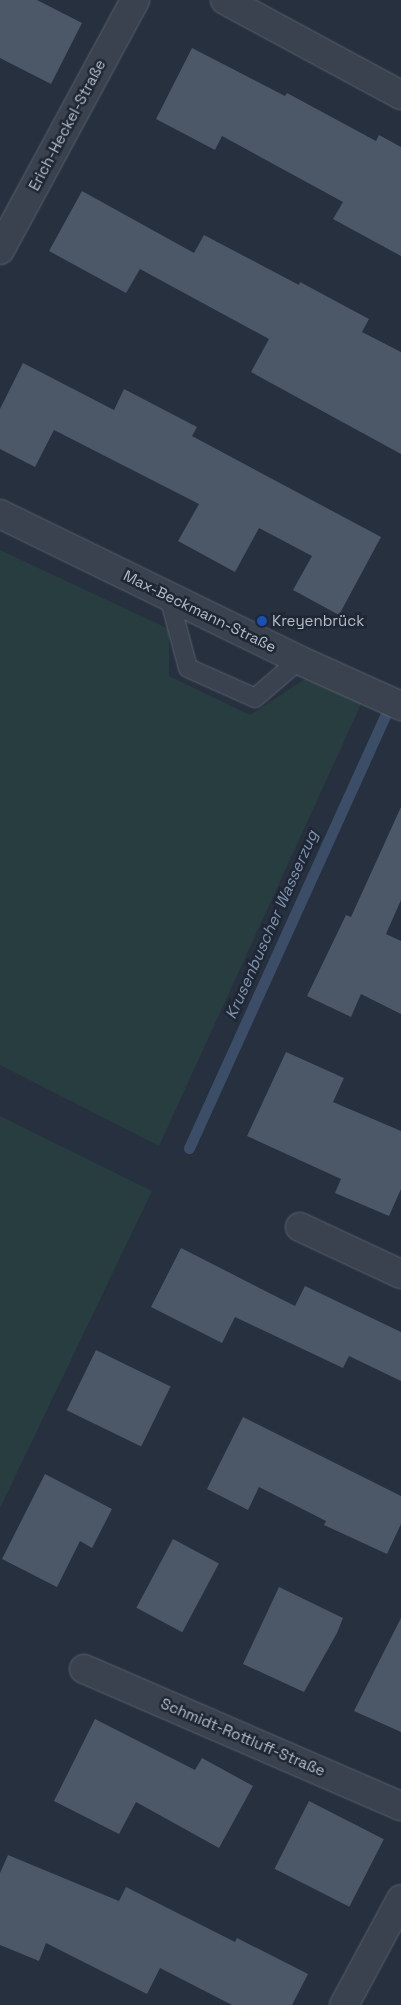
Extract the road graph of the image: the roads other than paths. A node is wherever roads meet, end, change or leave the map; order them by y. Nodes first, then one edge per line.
1 (135, 0) edge
2 (225, 0) edge
3 (401, 95) edge
4 (0, 250) edge
5 (0, 514) edge
6 (169, 597) junction
7 (299, 660) junction
8 (401, 706) edge
9 (300, 1227) dead end
10 (401, 1274) edge
11 (84, 1669) dead end
12 (401, 1806) edge
13 (401, 1899) edge
14 (344, 2005) edge

1 - 4 street, Erich-Heckel-Straße
2 - 3 street
5 - 6 street, Max-Beckmann-Straße
6 - 7 street, Max-Beckmann-Straße
6 - 7 lane
7 - 8 street, Max-Beckmann-Straße
9 - 10 street
11 - 12 street, Schmidt-Rottluff-Straße
13 - 14 street

